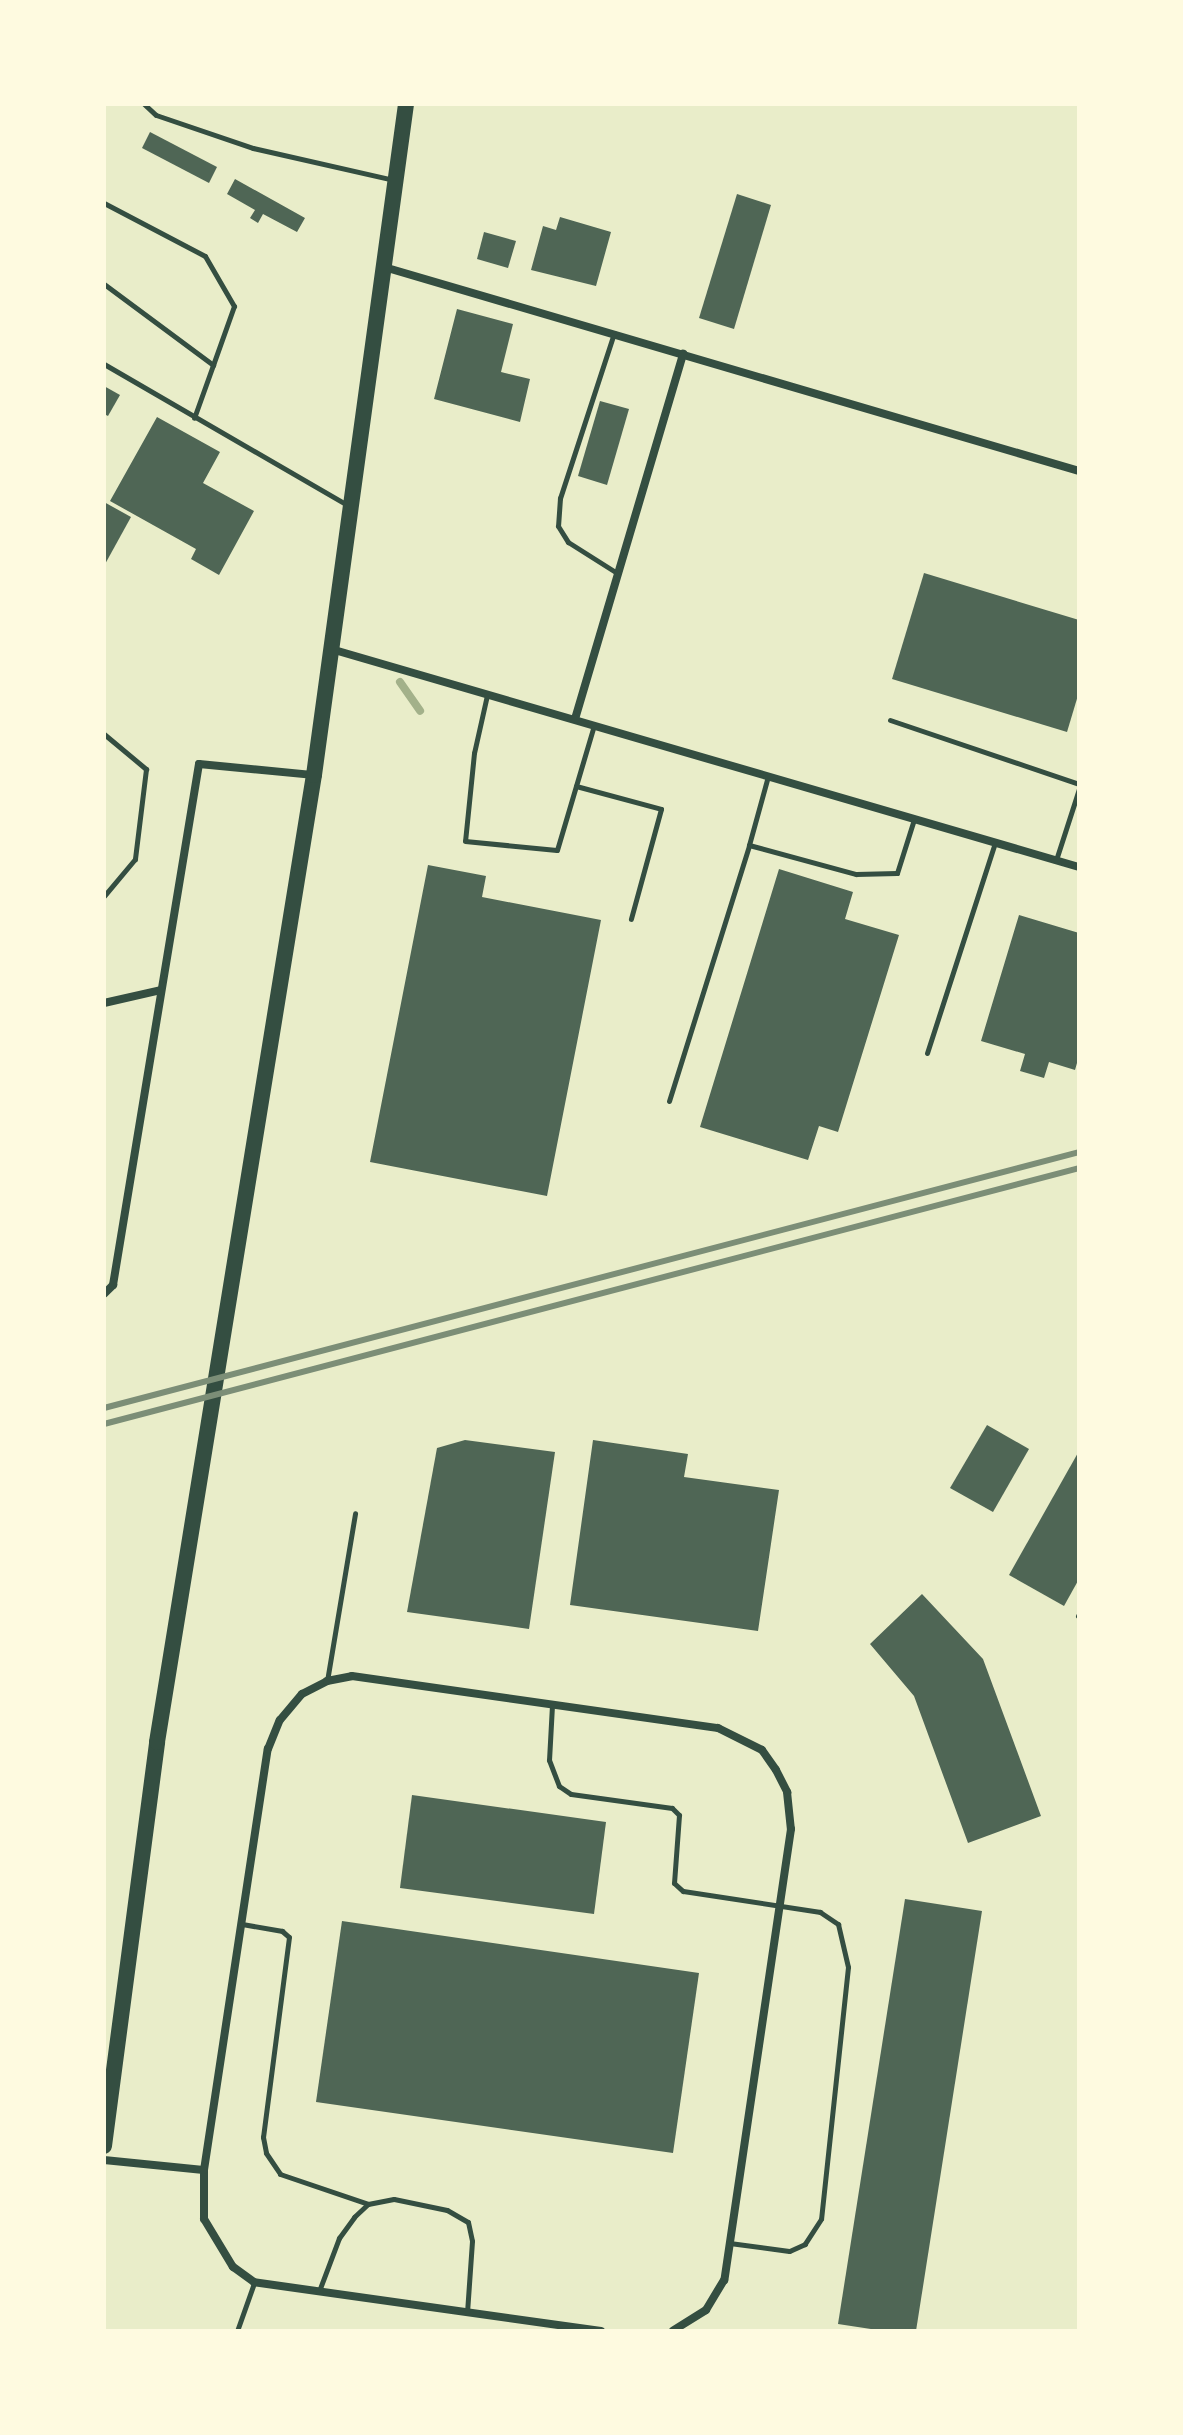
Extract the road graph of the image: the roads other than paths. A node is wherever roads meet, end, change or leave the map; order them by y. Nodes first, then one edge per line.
1 (144, 104) edge
2 (406, 104) edge
3 (395, 180) junction
4 (104, 203) edge
5 (383, 267) junction
6 (104, 284) edge
7 (614, 333) junction
8 (683, 354) junction
9 (104, 364) edge
10 (213, 365) junction
11 (194, 418) junction
12 (1079, 471) edge
13 (350, 507) junction
14 (618, 573) junction
15 (330, 648) junction
16 (487, 694) junction
17 (575, 719) junction
18 (890, 720) dead end
19 (594, 725) junction
20 (104, 734) edge
21 (314, 775) junction
22 (768, 776) junction
23 (576, 786) junction
24 (1079, 787) edge
25 (914, 819) junction
26 (995, 843) junction
27 (749, 845) junction
28 (1055, 861) junction
29 (1079, 867) edge
30 (104, 896) edge
31 (631, 919) dead end
32 (161, 990) junction
33 (104, 1003) edge
34 (927, 1053) dead end
35 (669, 1101) dead end
36 (104, 1294) edge
37 (355, 1513) dead end
38 (327, 1681) junction
39 (552, 1704) junction
40 (779, 1907) junction
41 (241, 1924) junction
42 (104, 2146) edge
43 (104, 2160) edge
44 (204, 2170) junction
45 (368, 2204) junction
46 (729, 2243) junction
47 (254, 2282) junction
48 (319, 2291) junction
49 (467, 2312) junction
50 (680, 2330) edge
51 (237, 2331) edge
52 (601, 2331) edge

1 - 3 lane
2 - 3 main road
3 - 5 main road
4 - 10 lane
5 - 7 street
5 - 13 main road
6 - 10 lane
7 - 8 street
7 - 14 lane
8 - 12 street
8 - 14 street
9 - 11 lane
10 - 11 lane
11 - 13 lane
13 - 15 main road
14 - 17 street
15 - 16 street
15 - 21 main road
16 - 17 street
16 - 23 lane
17 - 19 street
18 - 24 lane
19 - 22 street
19 - 23 lane
20 - 30 lane
21 - 32 street
21 - 42 main road
22 - 25 street
22 - 27 lane
23 - 31 lane
24 - 28 lane
25 - 26 street
25 - 27 lane
26 - 28 street
26 - 34 lane
27 - 35 lane
28 - 29 street
32 - 33 street
32 - 36 street
37 - 38 lane
38 - 39 street
38 - 41 street
39 - 40 street
39 - 40 lane
40 - 46 street
40 - 46 lane
41 - 44 street
41 - 45 lane
43 - 44 street
44 - 47 street
45 - 48 lane
45 - 49 lane
46 - 50 street
47 - 48 street
47 - 51 lane
48 - 49 street
49 - 52 street

